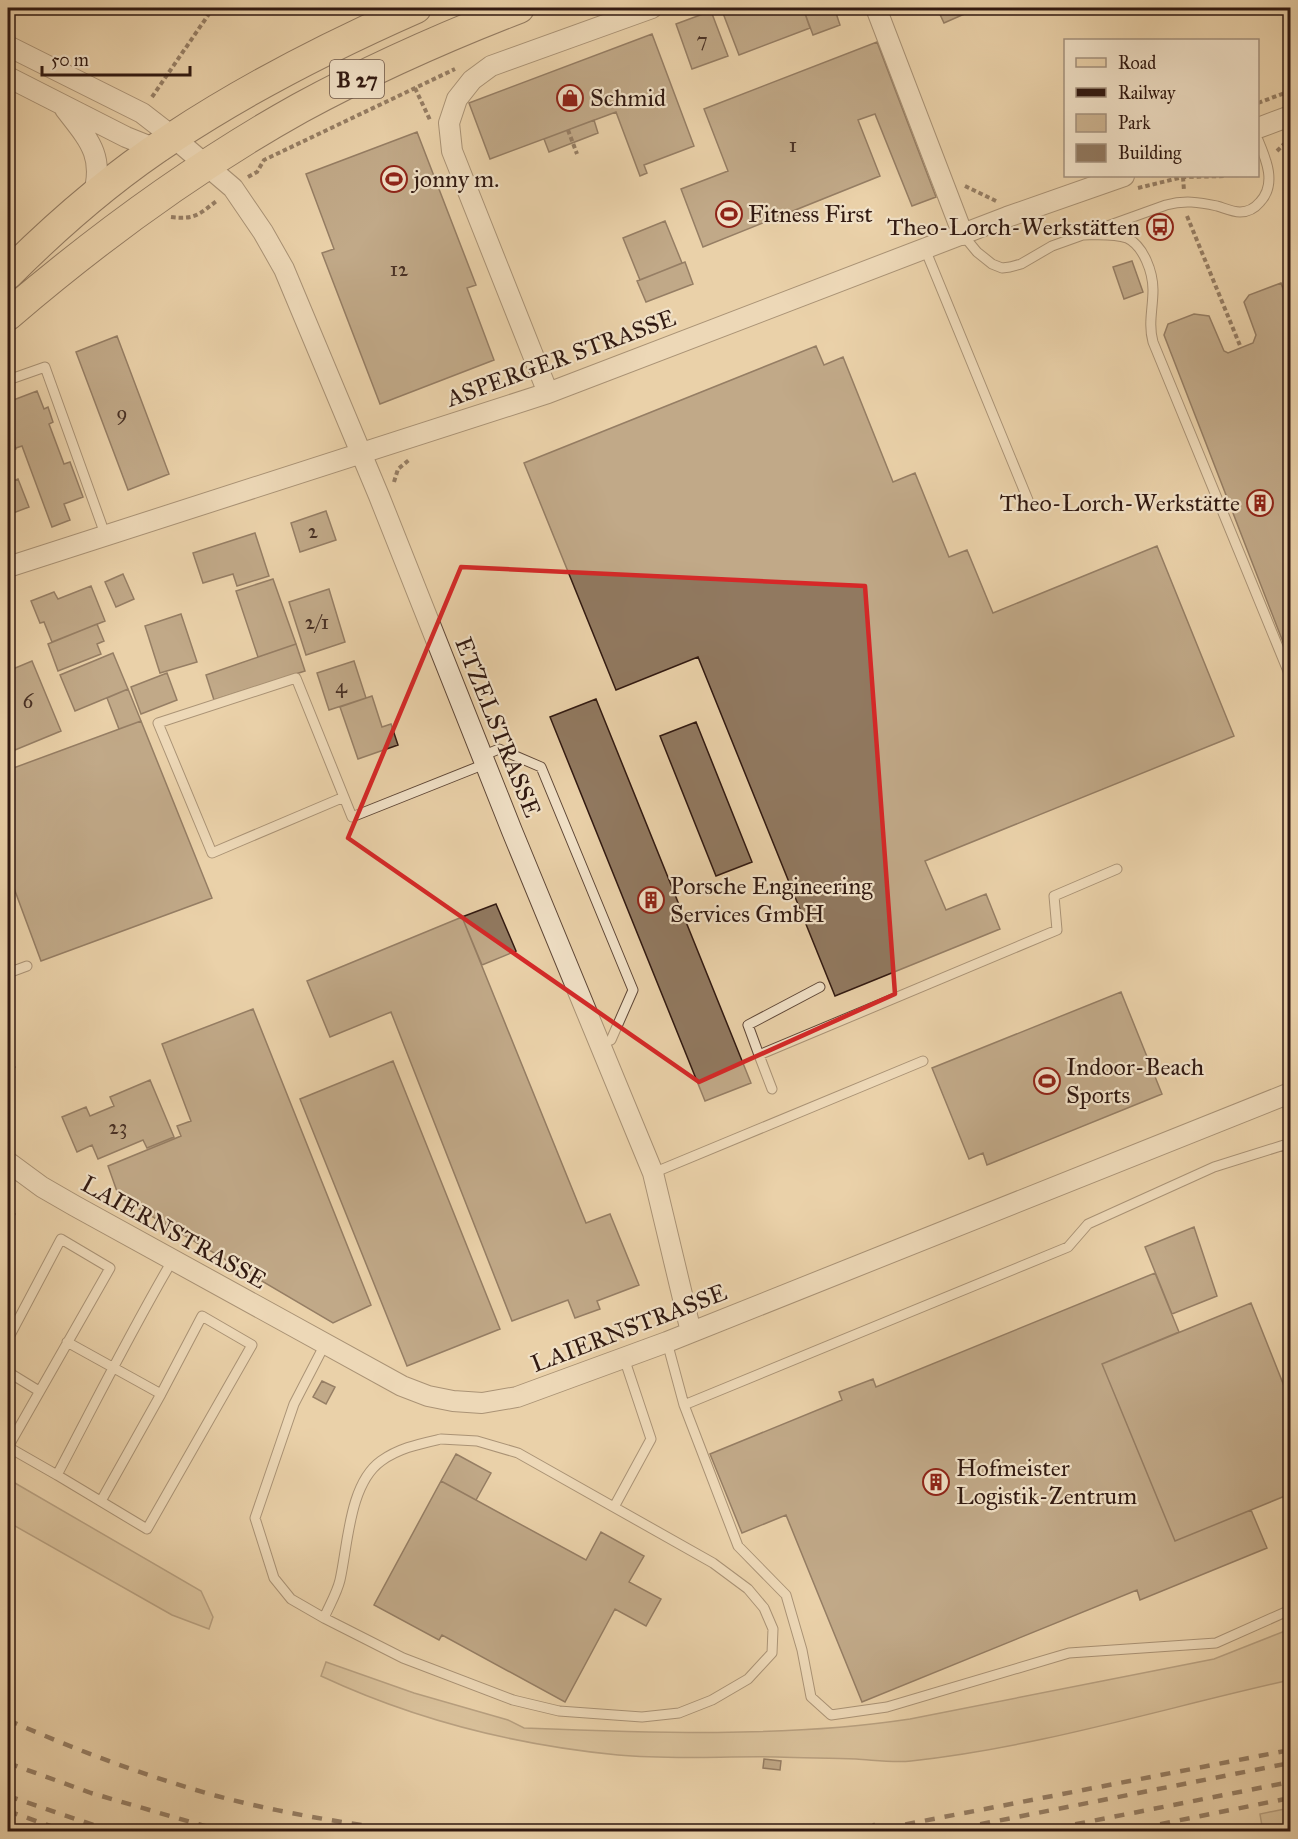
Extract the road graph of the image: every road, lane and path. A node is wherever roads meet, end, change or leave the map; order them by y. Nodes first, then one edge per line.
1 (213, 8) edge
2 (416, 8) edge
3 (519, 8) edge
4 (652, 8) edge
5 (876, 8) edge
6 (8, 46) edge
7 (465, 64) dead end
8 (8, 77) edge
9 (416, 88) junction
10 (1290, 90) edge
11 (1259, 102) edge
12 (61, 105) junction
13 (142, 113) junction
14 (1290, 116) edge
15 (450, 123) junction
16 (1259, 127) edge
17 (568, 130) dead end
18 (1290, 141) edge
19 (164, 143) junction
20 (1283, 144) dead end
21 (1259, 145) edge
22 (577, 154) dead end
23 (207, 166) junction
24 (1121, 177) edge
25 (1183, 177) edge
26 (233, 188) junction
27 (946, 191) junction
28 (93, 196) junction
29 (1186, 201) junction
30 (153, 202) junction
31 (1002, 204) dead end
32 (963, 235) junction
33 (1080, 235) junction
34 (925, 249) junction
35 (8, 274) edge
36 (8, 315) edge
37 (1240, 348) dead end
38 (8, 380) edge
39 (548, 393) junction
40 (362, 454) junction
41 (1028, 500) dead end
42 (105, 534) junction
43 (8, 567) edge
44 (1290, 676) edge
45 (484, 760) junction
46 (344, 797) junction
47 (1117, 869) dead end
48 (27, 966) dead end
49 (8, 973) edge
50 (820, 987) dead end
51 (599, 1044) junction
52 (759, 1055) junction
53 (923, 1061) dead end
54 (772, 1089) dead end
55 (1290, 1093) edge
56 (1290, 1149) edge
57 (8, 1162) edge
58 (652, 1173) junction
59 (172, 1261) junction
60 (692, 1332) junction
61 (8, 1339) edge
62 (67, 1342) junction
63 (667, 1342) junction
64 (325, 1344) junction
65 (624, 1358) junction
66 (114, 1369) junction
67 (8, 1372) edge
68 (39, 1391) junction
69 (161, 1394) junction
70 (684, 1405) junction
71 (57, 1475) junction
72 (101, 1501) junction
73 (614, 1507) junction
74 (1290, 1610) edge
75 (324, 1618) junction

1 - 13 path
2 - 19 main road, B 27
3 - 23 main road, B 27
4 - 15 street
5 - 27 street
6 - 13 street
7 - 9 path
8 - 12 street
9 - 15 path
9 - 26 path
10 - 11 path
12 - 19 street
12 - 28 street
13 - 19 street
14 - 16 street
15 - 39 street
17 - 22 path
18 - 20 path
19 - 23 street, ETZELSTRASSE
19 - 28 main road, B 27
21 - 29 lane
23 - 26 street, ETZELSTRASSE
23 - 30 main road, B 27
24 - 32 street, ASPERGER STRASSE
25 - 29 path
26 - 30 path
26 - 40 street, ETZELSTRASSE
27 - 31 path
27 - 32 street
28 - 35 main road, B 27
29 - 33 lane
29 - 37 path
30 - 36 main road, B 27
32 - 33 lane
32 - 34 street, ASPERGER STRASSE
33 - 44 lane
34 - 39 street, ASPERGER STRASSE
34 - 41 lane
38 - 42 lane
39 - 40 street, ASPERGER STRASSE
40 - 42 street, ASPERGER STRASSE
40 - 45 street, ETZELSTRASSE
42 - 43 street, ASPERGER STRASSE
45 - 46 lane
45 - 51 street, ETZELSTRASSE
45 - 51 lane
46 - 46 lane
47 - 52 lane
48 - 49 lane
50 - 52 lane
51 - 58 street, ETZELSTRASSE
52 - 54 lane
53 - 58 lane
55 - 60 street, LAIERNSTRASSE
56 - 70 lane
57 - 59 street, LAIERNSTRASSE
58 - 60 street, ETZELSTRASSE
59 - 64 street, LAIERNSTRASSE
59 - 66 lane
60 - 63 street, LAIERNSTRASSE
61 - 62 lane
62 - 66 lane
62 - 68 lane
63 - 65 street, LAIERNSTRASSE
63 - 70 lane
64 - 65 street, LAIERNSTRASSE
64 - 75 lane
65 - 73 lane
66 - 69 lane
66 - 71 lane
67 - 68 lane
68 - 71 lane
69 - 72 lane
69 - 72 lane
70 - 74 lane
71 - 72 lane
73 - 75 lane
73 - 75 lane

